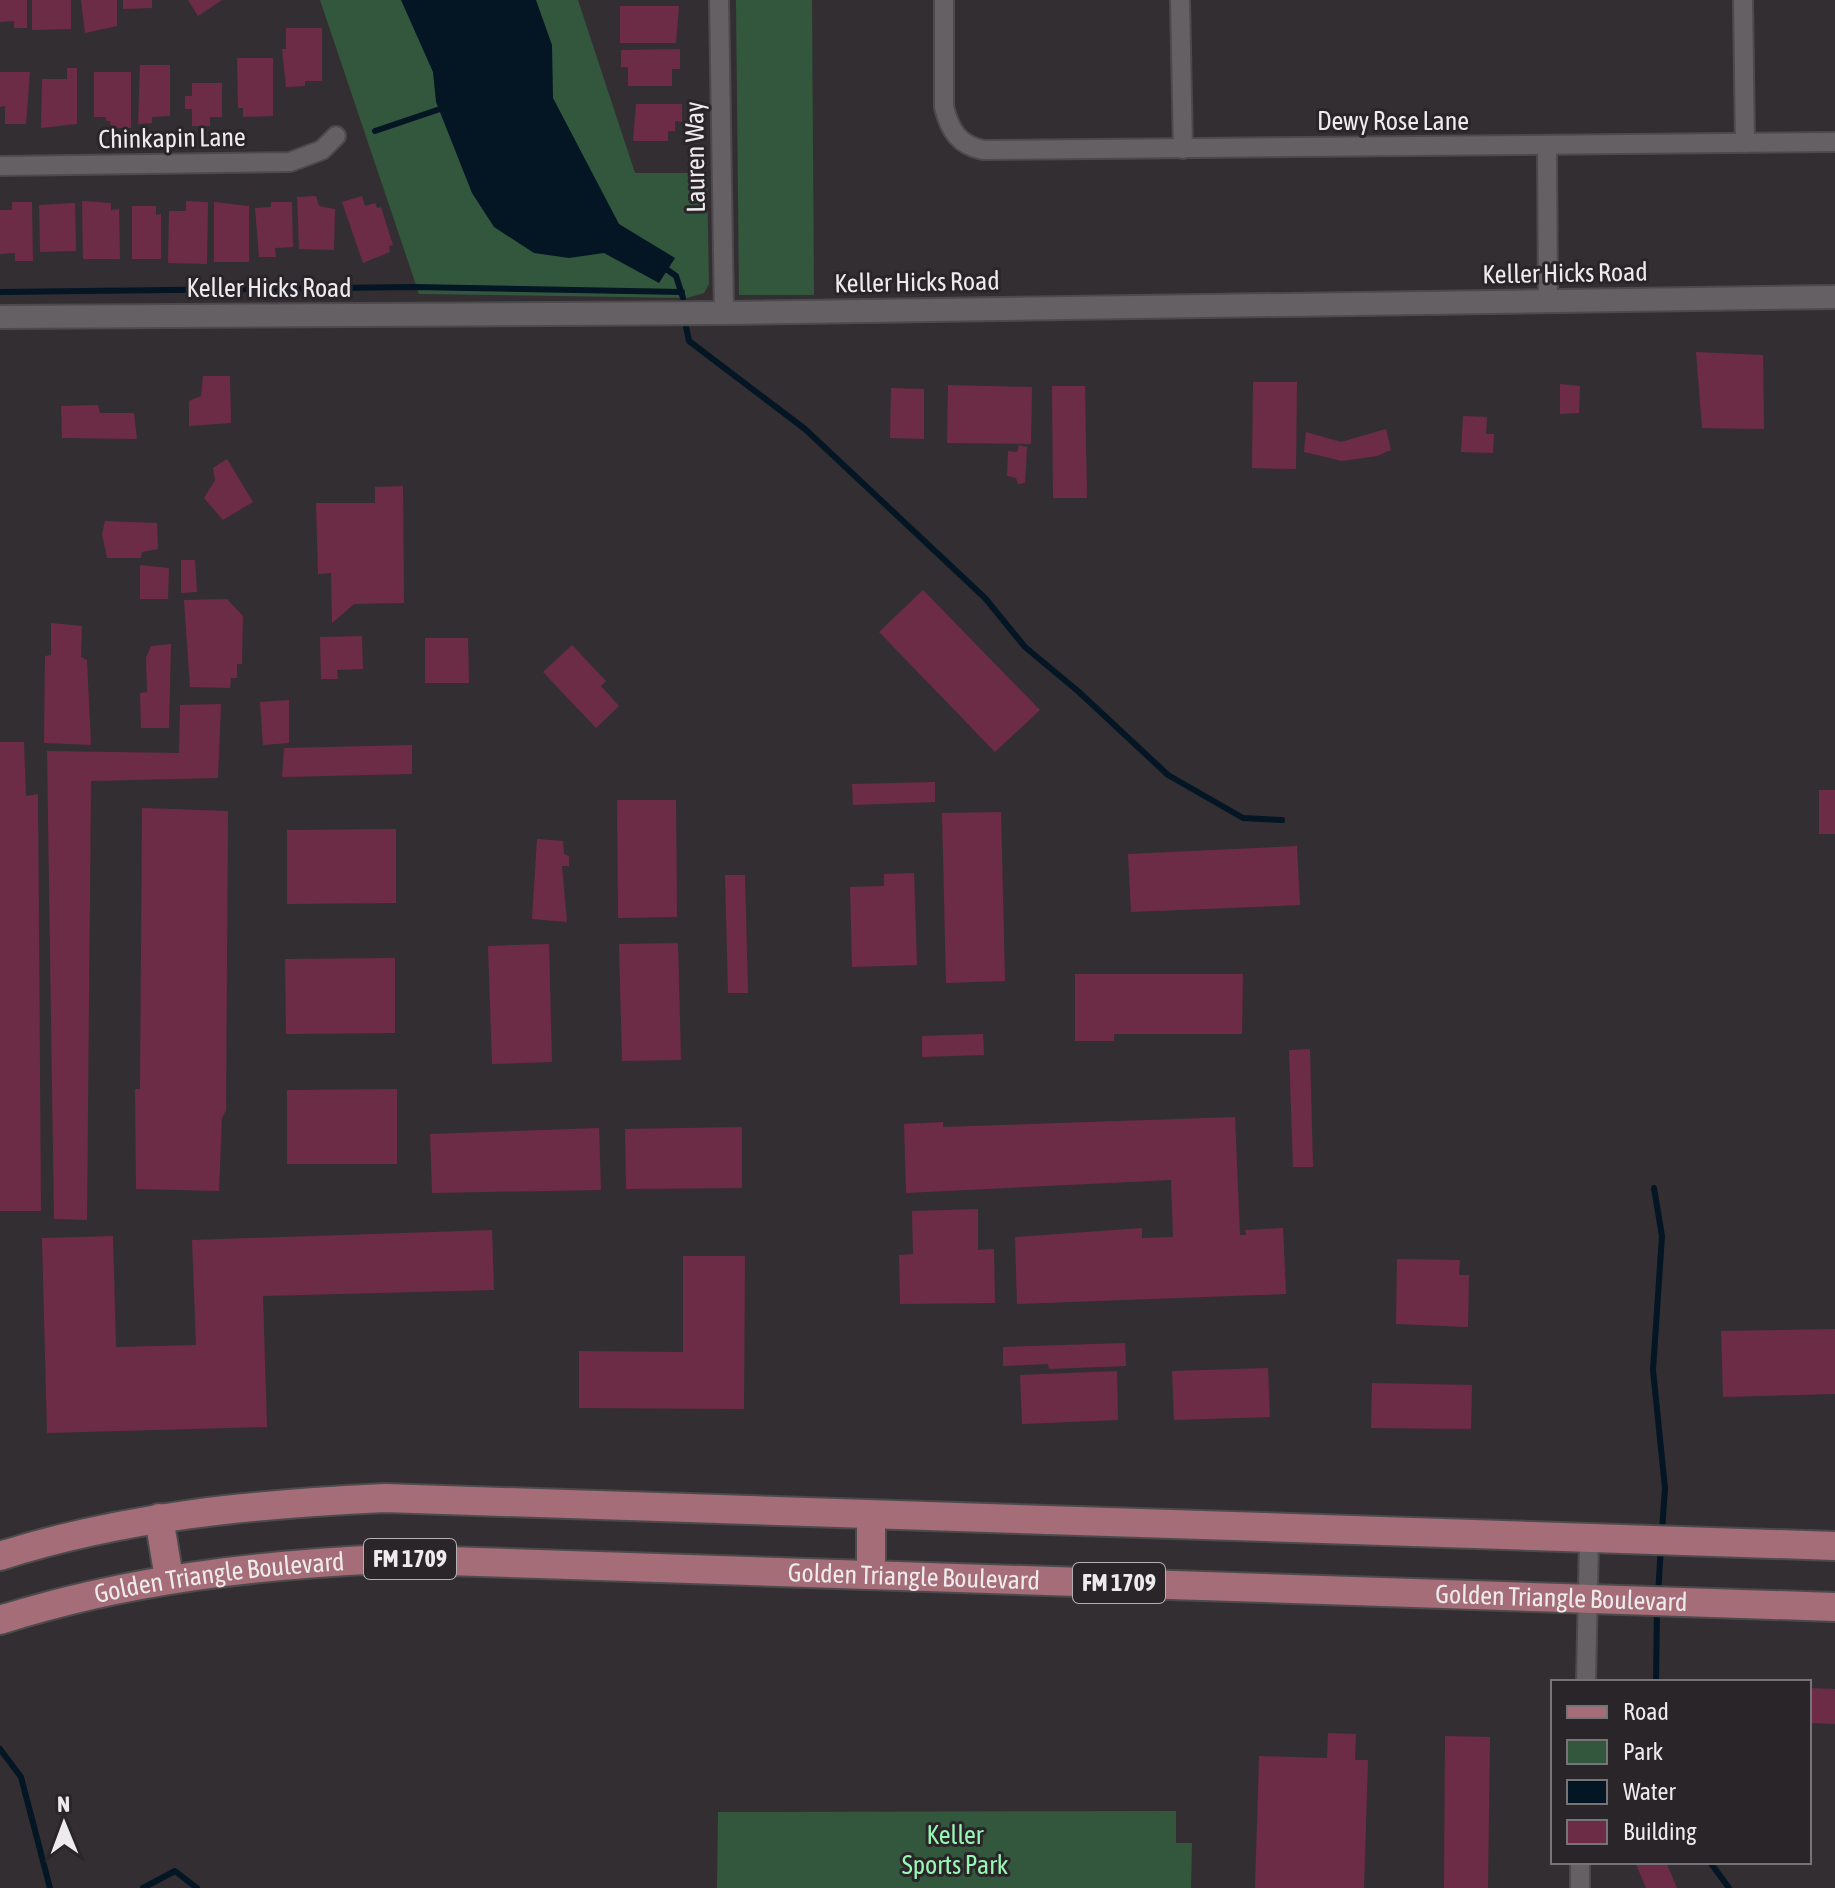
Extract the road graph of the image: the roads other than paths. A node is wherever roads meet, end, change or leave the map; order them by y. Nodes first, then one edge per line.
1 (719, 0) edge
2 (944, 0) edge
3 (1180, 0) edge
4 (1743, 0) edge
5 (336, 136) dead end
6 (1835, 142) edge
7 (1745, 143) junction
8 (1547, 146) junction
9 (1183, 149) junction
10 (0, 166) edge
11 (1835, 297) edge
12 (1548, 300) junction
13 (724, 313) junction
14 (0, 317) edge
15 (871, 1515) junction
16 (159, 1518) junction
17 (1589, 1540) junction
18 (1835, 1546) edge
19 (0, 1556) edge
20 (871, 1574) junction
21 (169, 1578) junction
22 (1601, 1600) junction
23 (1835, 1607) edge
24 (0, 1620) edge
25 (1586, 1680) edge
26 (1580, 1864) edge
27 (1580, 1888) edge

1 - 13 street, Lauren Way
2 - 9 street, Dewy Rose Lane
3 - 9 street
4 - 7 street
5 - 10 street, Chinkapin Lane
6 - 7 street, Dewy Rose Lane
7 - 8 street, Dewy Rose Lane
8 - 9 street, Dewy Rose Lane
8 - 12 street
11 - 12 street, Keller Hicks Road
12 - 13 street, Keller Hicks Road
13 - 14 street, Keller Hicks Road
15 - 16 main road, FM 1709
15 - 17 main road, FM 1709
15 - 20 main road
16 - 19 main road, FM 1709
16 - 21 main road
17 - 18 main road, FM 1709
17 - 22 street
20 - 21 main road, Golden Triangle Boulevard / FM 1709
20 - 22 main road, Golden Triangle Boulevard / FM 1709
21 - 24 main road, Golden Triangle Boulevard / FM 1709
22 - 23 main road, Golden Triangle Boulevard / FM 1709
22 - 25 street
26 - 27 street

